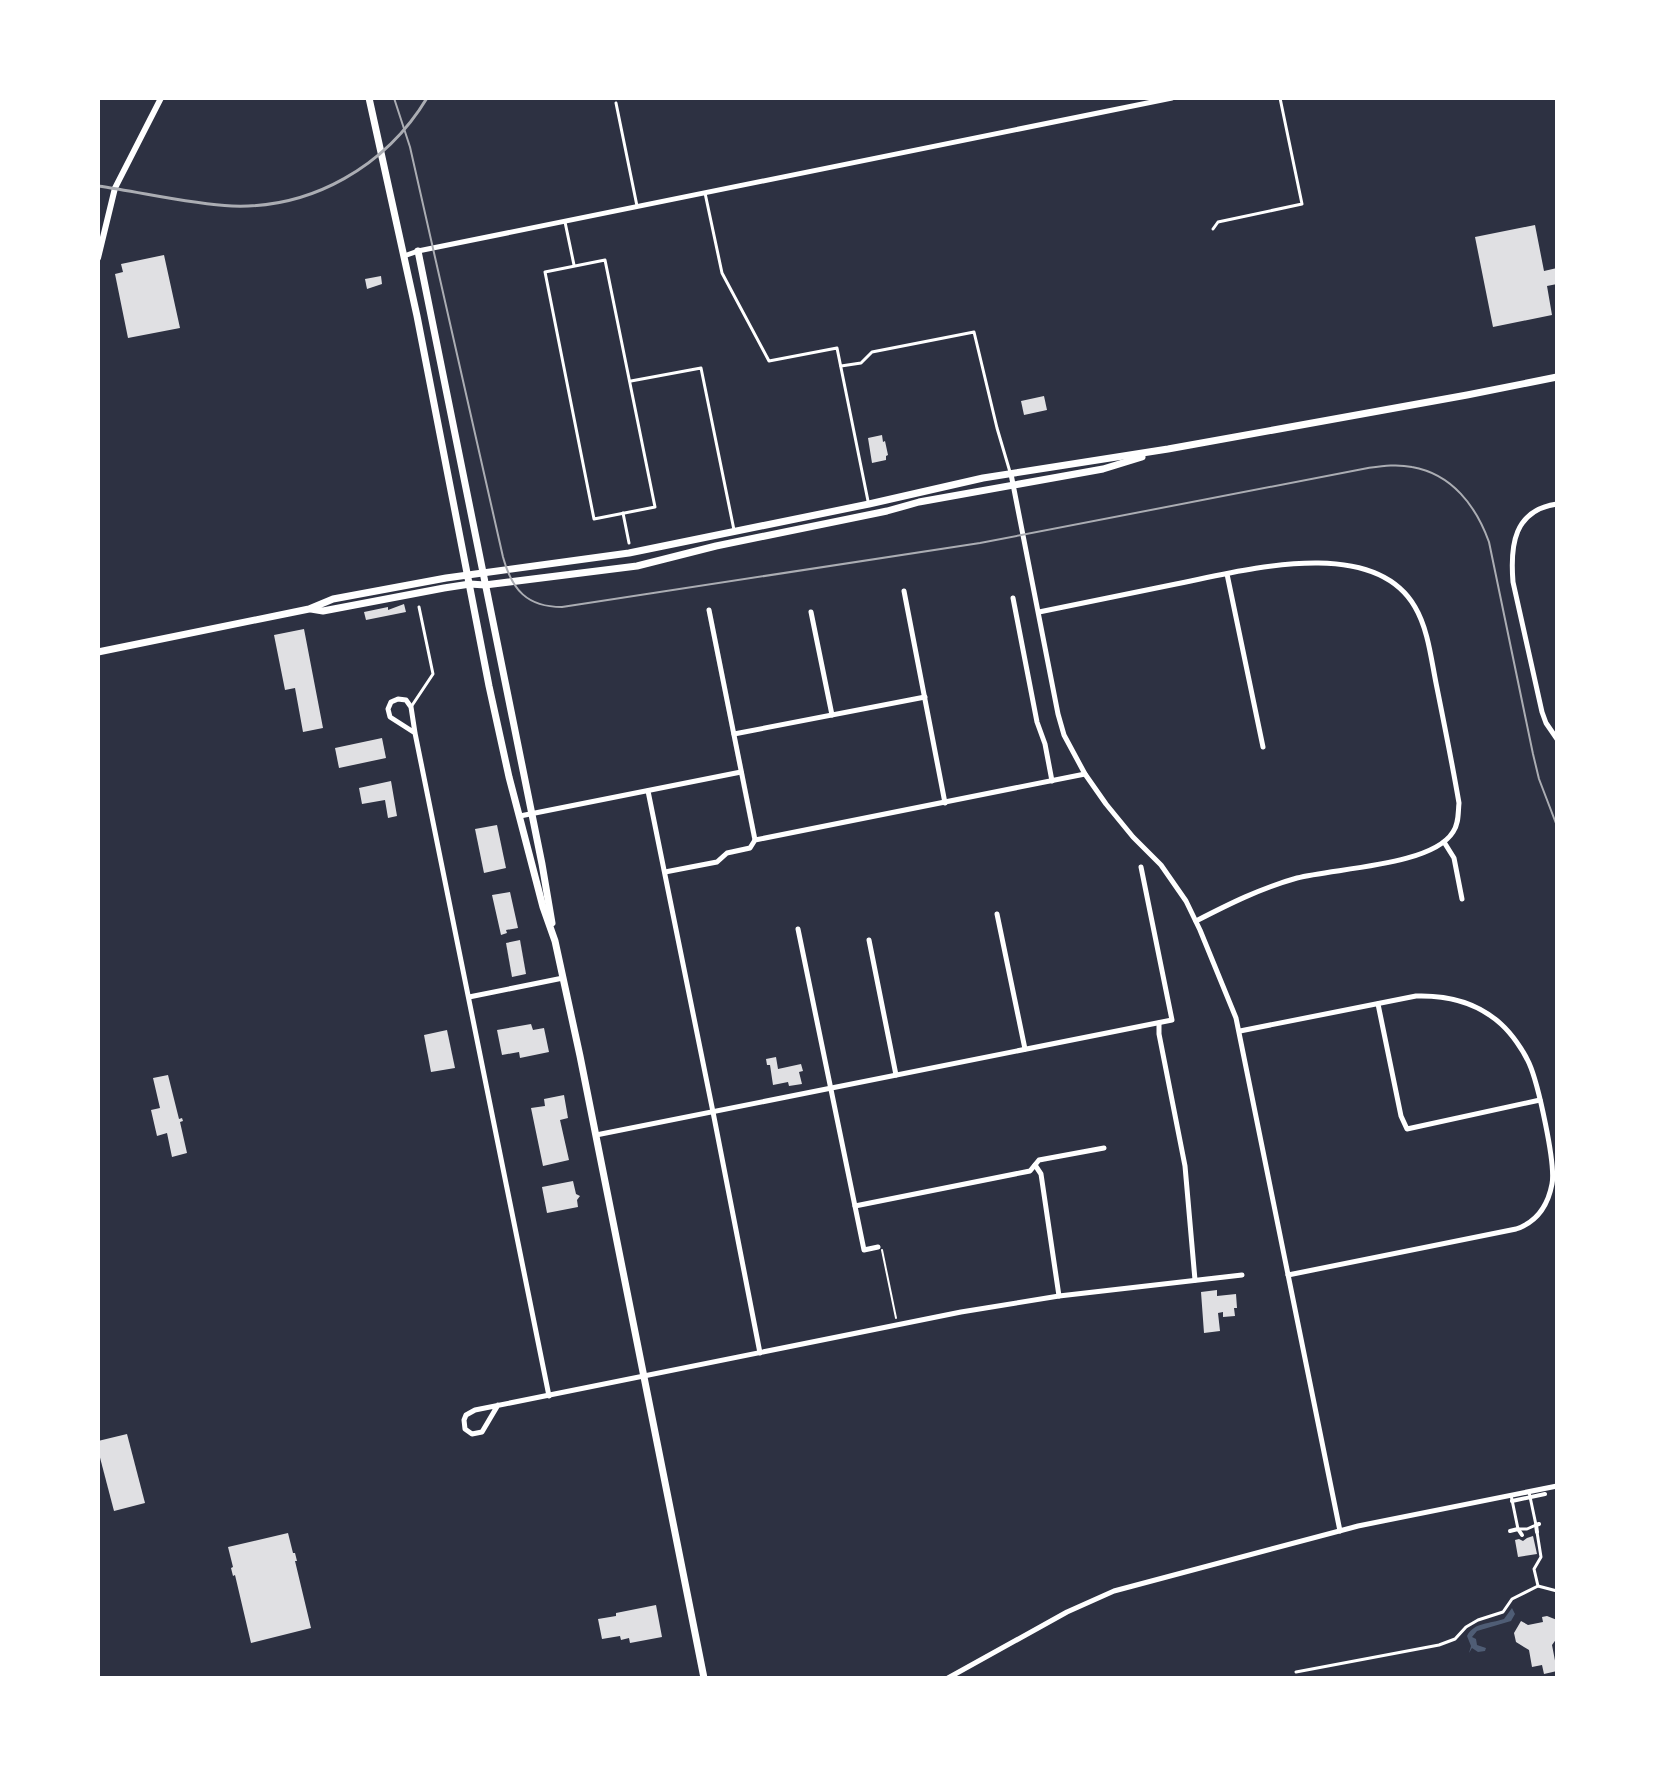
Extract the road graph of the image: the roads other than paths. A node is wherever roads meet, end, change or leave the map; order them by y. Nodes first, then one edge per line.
1 (161, 98) edge
2 (369, 98) edge
3 (1172, 98) edge
4 (1280, 98) edge
5 (616, 103) dead end
6 (705, 193) junction
7 (637, 206) junction
8 (565, 221) junction
9 (1213, 229) dead end
10 (418, 251) junction
11 (403, 257) junction
12 (98, 258) edge
13 (574, 265) junction
14 (841, 366) junction
15 (1557, 377) edge
16 (630, 382) junction
17 (1168, 449) junction
18 (1011, 474) junction
19 (1013, 485) junction
20 (869, 504) junction
21 (1557, 504) edge
22 (623, 513) junction
23 (734, 530) junction
24 (629, 543) dead end
25 (482, 573) junction
26 (1227, 574) junction
27 (468, 575) junction
28 (470, 584) junction
29 (485, 585) junction
30 (904, 591) dead end
31 (1013, 598) dead end
32 (419, 607) dead end
33 (309, 609) junction
34 (709, 610) dead end
35 (811, 612) dead end
36 (1039, 612) junction
37 (98, 652) edge
38 (925, 697) junction
39 (411, 707) junction
40 (832, 715) junction
41 (415, 733) junction
42 (734, 734) junction
43 (1557, 739) edge
44 (1263, 747) dead end
45 (741, 772) junction
46 (1085, 774) junction
47 (1052, 781) junction
48 (648, 791) junction
49 (945, 803) junction
50 (532, 814) junction
51 (520, 816) junction
52 (755, 840) junction
53 (1444, 842) junction
54 (1141, 867) dead end
55 (665, 872) junction
56 (1462, 899) dead end
57 (997, 914) dead end
58 (1196, 921) junction
59 (798, 929) dead end
60 (869, 940) dead end
61 (555, 941) junction
62 (563, 978) junction
63 (469, 997) junction
64 (1378, 1004) junction
65 (1159, 1023) junction
66 (1240, 1031) junction
67 (1025, 1049) junction
68 (896, 1075) junction
69 (830, 1088) junction
70 (1540, 1100) junction
71 (713, 1112) junction
72 (596, 1135) junction
73 (1104, 1148) dead end
74 (1035, 1165) junction
75 (855, 1206) junction
76 (878, 1247) road end
77 (1242, 1275) dead end
78 (1288, 1275) junction
79 (1195, 1280) junction
80 (1059, 1296) junction
81 (760, 1353) junction
82 (644, 1377) junction
83 (549, 1396) junction
84 (498, 1405) junction
85 (1557, 1486) edge
86 (1545, 1494) dead end
87 (1529, 1495) junction
88 (1511, 1498) junction
89 (1537, 1524) junction
90 (1340, 1528) junction
91 (1518, 1529) junction
92 (1510, 1531) dead end
93 (1537, 1532) joint
94 (1522, 1535) dead end
95 (1538, 1586) junction
96 (1557, 1591) edge
97 (1296, 1672) dead end
98 (704, 1678) edge
99 (948, 1678) edge

1 - 12 street
2 - 11 main road
3 - 6 street
4 - 9 lane
5 - 7 lane
6 - 7 street
6 - 14 lane
7 - 8 street
8 - 10 street
8 - 13 lane
10 - 11 street
10 - 25 main road
11 - 27 main road
13 - 16 lane
13 - 22 lane
14 - 18 lane
14 - 20 lane
15 - 17 main road
16 - 22 lane
16 - 23 lane
17 - 18 main road
17 - 19 main road
18 - 19 street
18 - 20 main road
19 - 29 main road
19 - 36 street
20 - 23 main road
21 - 43 street
22 - 24 lane
23 - 25 main road
25 - 27 main road
25 - 29 main road
26 - 36 street
26 - 44 street
26 - 53 street
27 - 28 main road
27 - 33 main road
28 - 29 main road
28 - 33 main road
28 - 51 main road
29 - 50 main road
30 - 38 street
31 - 47 street
32 - 39 lane
33 - 37 main road
34 - 42 street
35 - 40 street
36 - 46 street
38 - 40 street
38 - 49 street
39 - 41 street
39 - 41 street
40 - 42 street
41 - 63 street
42 - 45 street
45 - 48 street
45 - 52 street
46 - 47 street
46 - 58 street
47 - 49 street
48 - 50 street
48 - 55 street
49 - 52 street
50 - 51 street
50 - 61 main road
51 - 61 main road
52 - 55 street
53 - 56 street
53 - 58 street
54 - 65 street
55 - 71 street
57 - 67 street
58 - 66 street
59 - 69 street
60 - 68 street
61 - 62 main road
62 - 63 street
62 - 72 main road
63 - 83 street
64 - 66 street
64 - 70 street
64 - 70 street
65 - 67 street
65 - 79 street
66 - 78 street
67 - 68 street
68 - 69 street
69 - 71 street
69 - 75 street
70 - 78 street
71 - 72 street
71 - 81 street
72 - 82 main road
73 - 74 street
74 - 75 street
74 - 80 street
75 - 76 street
77 - 79 street
78 - 90 street
79 - 80 street
80 - 81 street
81 - 82 street
82 - 83 street
82 - 98 main road
83 - 84 street
84 - 84 street
85 - 87 street
86 - 87 street
87 - 88 street
87 - 89 lane
88 - 90 street
88 - 91 lane
89 - 91 lane
89 - 93 street
90 - 99 street
91 - 92 street
91 - 94 street
93 - 95 lane
95 - 96 lane
95 - 97 lane

